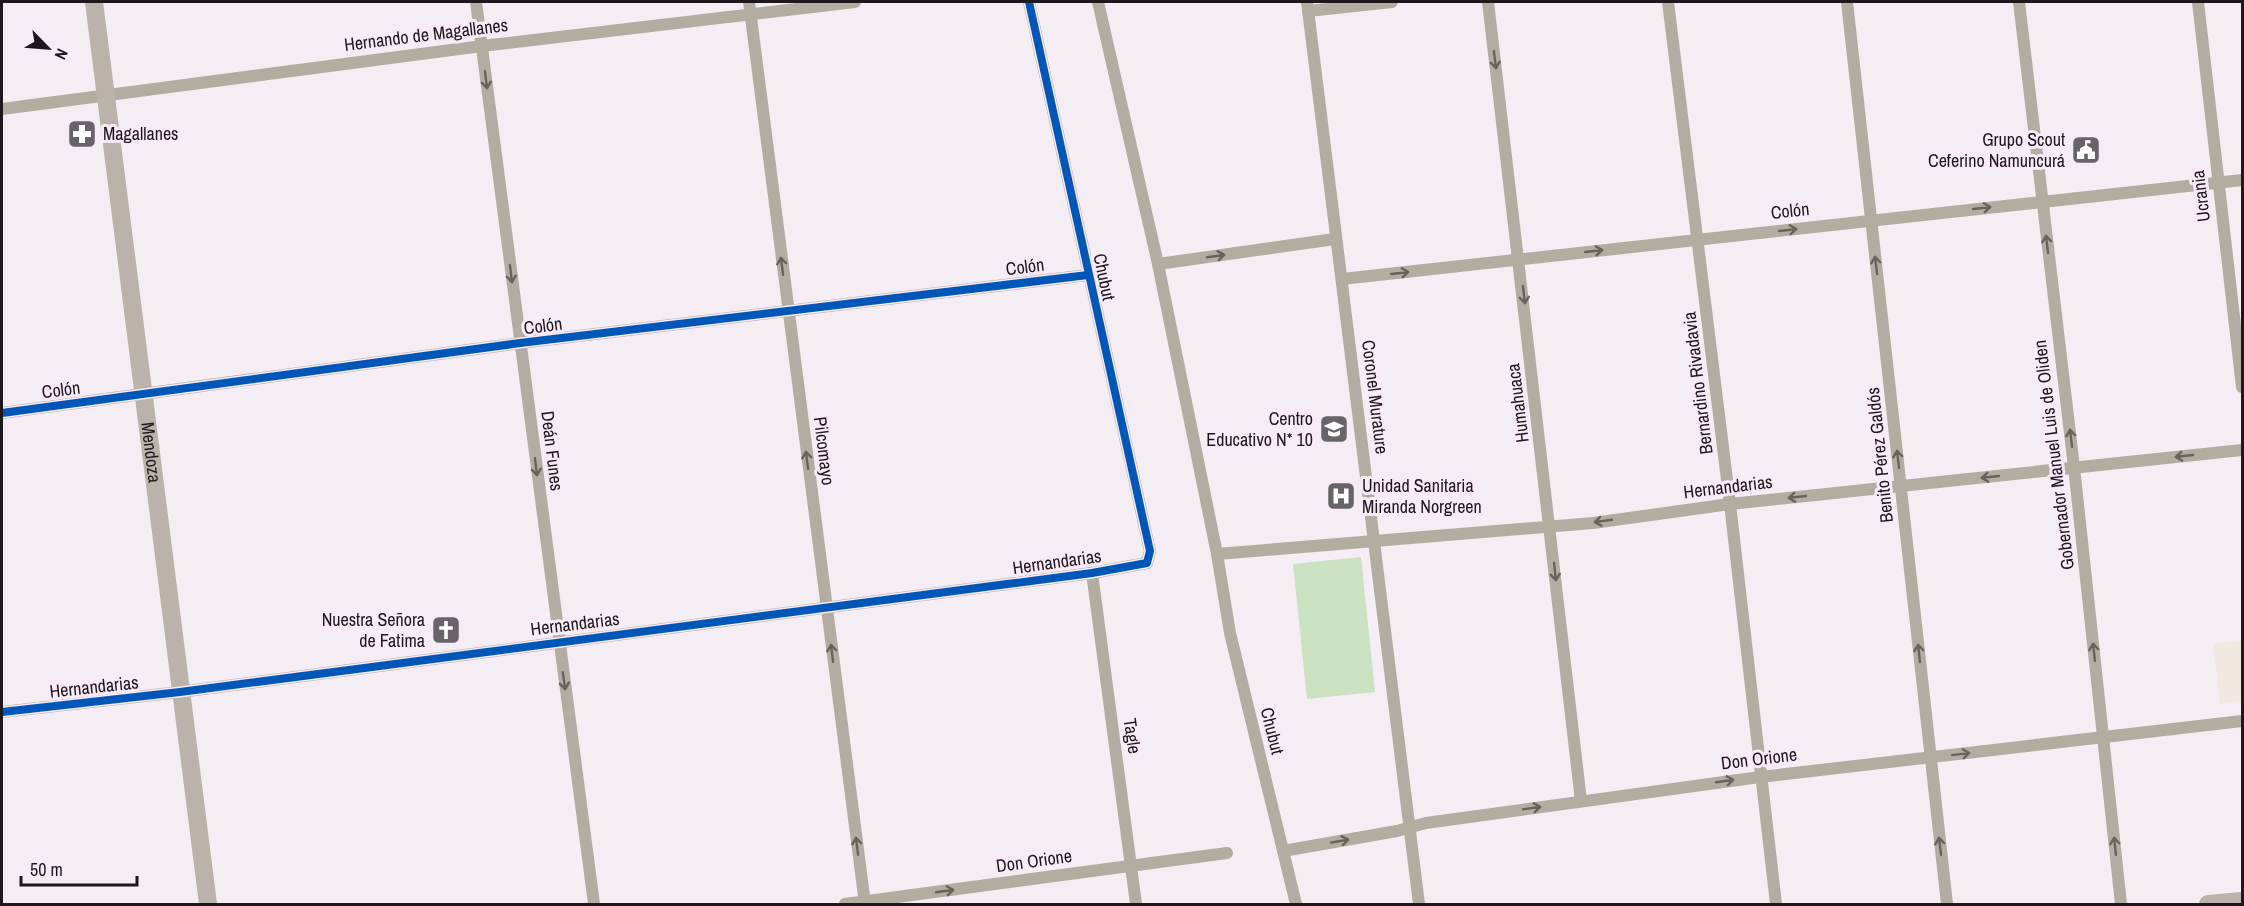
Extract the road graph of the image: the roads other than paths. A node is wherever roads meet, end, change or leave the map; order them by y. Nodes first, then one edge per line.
1 (94, 2) edge
2 (476, 2) edge
3 (855, 2) edge
4 (1029, 2) edge
5 (1098, 2) edge
6 (1392, 2) edge
7 (1488, 2) edge
8 (1668, 2) edge
9 (1847, 2) edge
10 (2019, 2) edge
11 (2198, 2) edge
12 (1307, 6) edge
13 (750, 7) edge
14 (482, 46) junction
15 (106, 95) junction
16 (2, 109) edge
17 (2242, 180) edge
18 (2218, 183) junction
19 (2042, 201) junction
20 (1871, 220) junction
21 (1335, 239) junction
22 (1698, 240) junction
23 (1520, 260) junction
24 (1158, 264) junction
25 (1088, 275) junction
26 (1342, 279) junction
27 (788, 311) junction
28 (520, 344) junction
29 (2242, 387) edge
30 (142, 395) junction
31 (2, 413) edge
32 (2242, 450) edge
33 (2074, 467) junction
34 (1902, 487) junction
35 (1730, 504) junction
36 (1550, 526) junction
37 (1376, 542) junction
38 (1217, 554) junction
39 (1150, 558) joint
40 (1092, 573) junction
41 (826, 607) junction
42 (558, 641) junction
43 (180, 693) junction
44 (2, 712) edge
45 (2242, 721) edge
46 (2103, 737) junction
47 (1929, 757) junction
48 (1760, 777) junction
49 (1581, 801) junction
50 (1410, 827) junction
51 (1283, 851) junction
52 (1227, 853) dead end
53 (1131, 866) junction
54 (2242, 901) edge
55 (865, 903) edge
56 (208, 904) edge
57 (594, 904) edge
58 (845, 904) edge
59 (1136, 904) edge
60 (1296, 904) edge
61 (1419, 904) edge
62 (1776, 904) edge
63 (1947, 904) edge
64 (2121, 904) edge
65 (2208, 904) edge

1 - 15 street, Mendoza
2 - 14 street, Deán Funes
3 - 13 street, Hernando de Magallanes
4 - 25 street, Chubut
5 - 24 street, Chubut
6 - 12 street
7 -> 23 street, Humahuaca
8 - 22 street, Bernardino Rivadavia
9 - 20 street, Benito Pérez Galdós
10 - 19 street, Gobernador Manuel Luis de Oliden
11 - 18 street, Ucrania
12 - 21 street, Coronel Murature
13 - 14 street, Hernando de Magallanes
27 -> 13 street, Pilcomayo
14 - 15 street, Hernando de Magallanes
14 -> 28 street, Deán Funes
15 - 16 street, Hernando de Magallanes
15 - 30 street, Mendoza
17 - 18 street, Colón
18 - 19 street, Colón
18 - 29 street, Ucrania
20 -> 19 street, Colón
33 -> 19 street, Gobernador Manuel Luis de Oliden
22 -> 20 street, Colón
34 -> 20 street, Benito Pérez Galdós
24 -> 21 street
21 - 26 street, Coronel Murature
23 -> 22 street, Colón
22 - 35 street, Bernardino Rivadavia
26 -> 23 street, Colón
23 -> 36 street, Humahuaca
24 - 38 street, Chubut
25 - 27 street, Colón
25 - 39 street, Chubut
26 - 37 street, Coronel Murature
27 - 28 street, Colón
41 -> 27 street, Pilcomayo
28 - 30 street, Colón
28 -> 42 street, Deán Funes
30 - 31 street, Colón
30 - 43 street, Mendoza
32 -> 33 street, Hernandarias
33 -> 34 street, Hernandarias
46 -> 33 street, Gobernador Manuel Luis de Oliden
34 -> 35 street, Hernandarias
47 -> 34 street, Benito Pérez Galdós
35 -> 36 street, Hernandarias
35 - 48 street, Bernardino Rivadavia
36 - 37 street, Hernandarias
36 -> 49 street, Humahuaca
37 - 38 street, Hernandarias
37 - 50 street, Coronel Murature
38 - 51 street, Chubut
39 - 40 street, Hernandarias
40 - 41 street, Hernandarias
40 - 53 street, Tagle
41 - 42 street, Hernandarias
55 -> 41 street, Pilcomayo
42 - 43 street, Hernandarias
42 -> 57 street, Deán Funes
43 - 44 street, Hernandarias
43 - 56 street, Mendoza
45 - 46 street, Don Orione
47 -> 46 street, Don Orione
64 -> 46 street, Gobernador Manuel Luis de Oliden
47 - 48 street, Don Orione
63 -> 47 street, Benito Pérez Galdós
49 -> 48 street, Don Orione
48 - 62 street, Bernardino Rivadavia
50 -> 49 street, Don Orione
51 -> 50 street, Don Orione
50 - 61 street, Coronel Murature
51 - 60 street, Chubut
52 - 53 street, Don Orione
55 -> 53 street, Don Orione
53 - 59 street, Tagle
54 - 65 street
55 - 58 street, Don Orione

